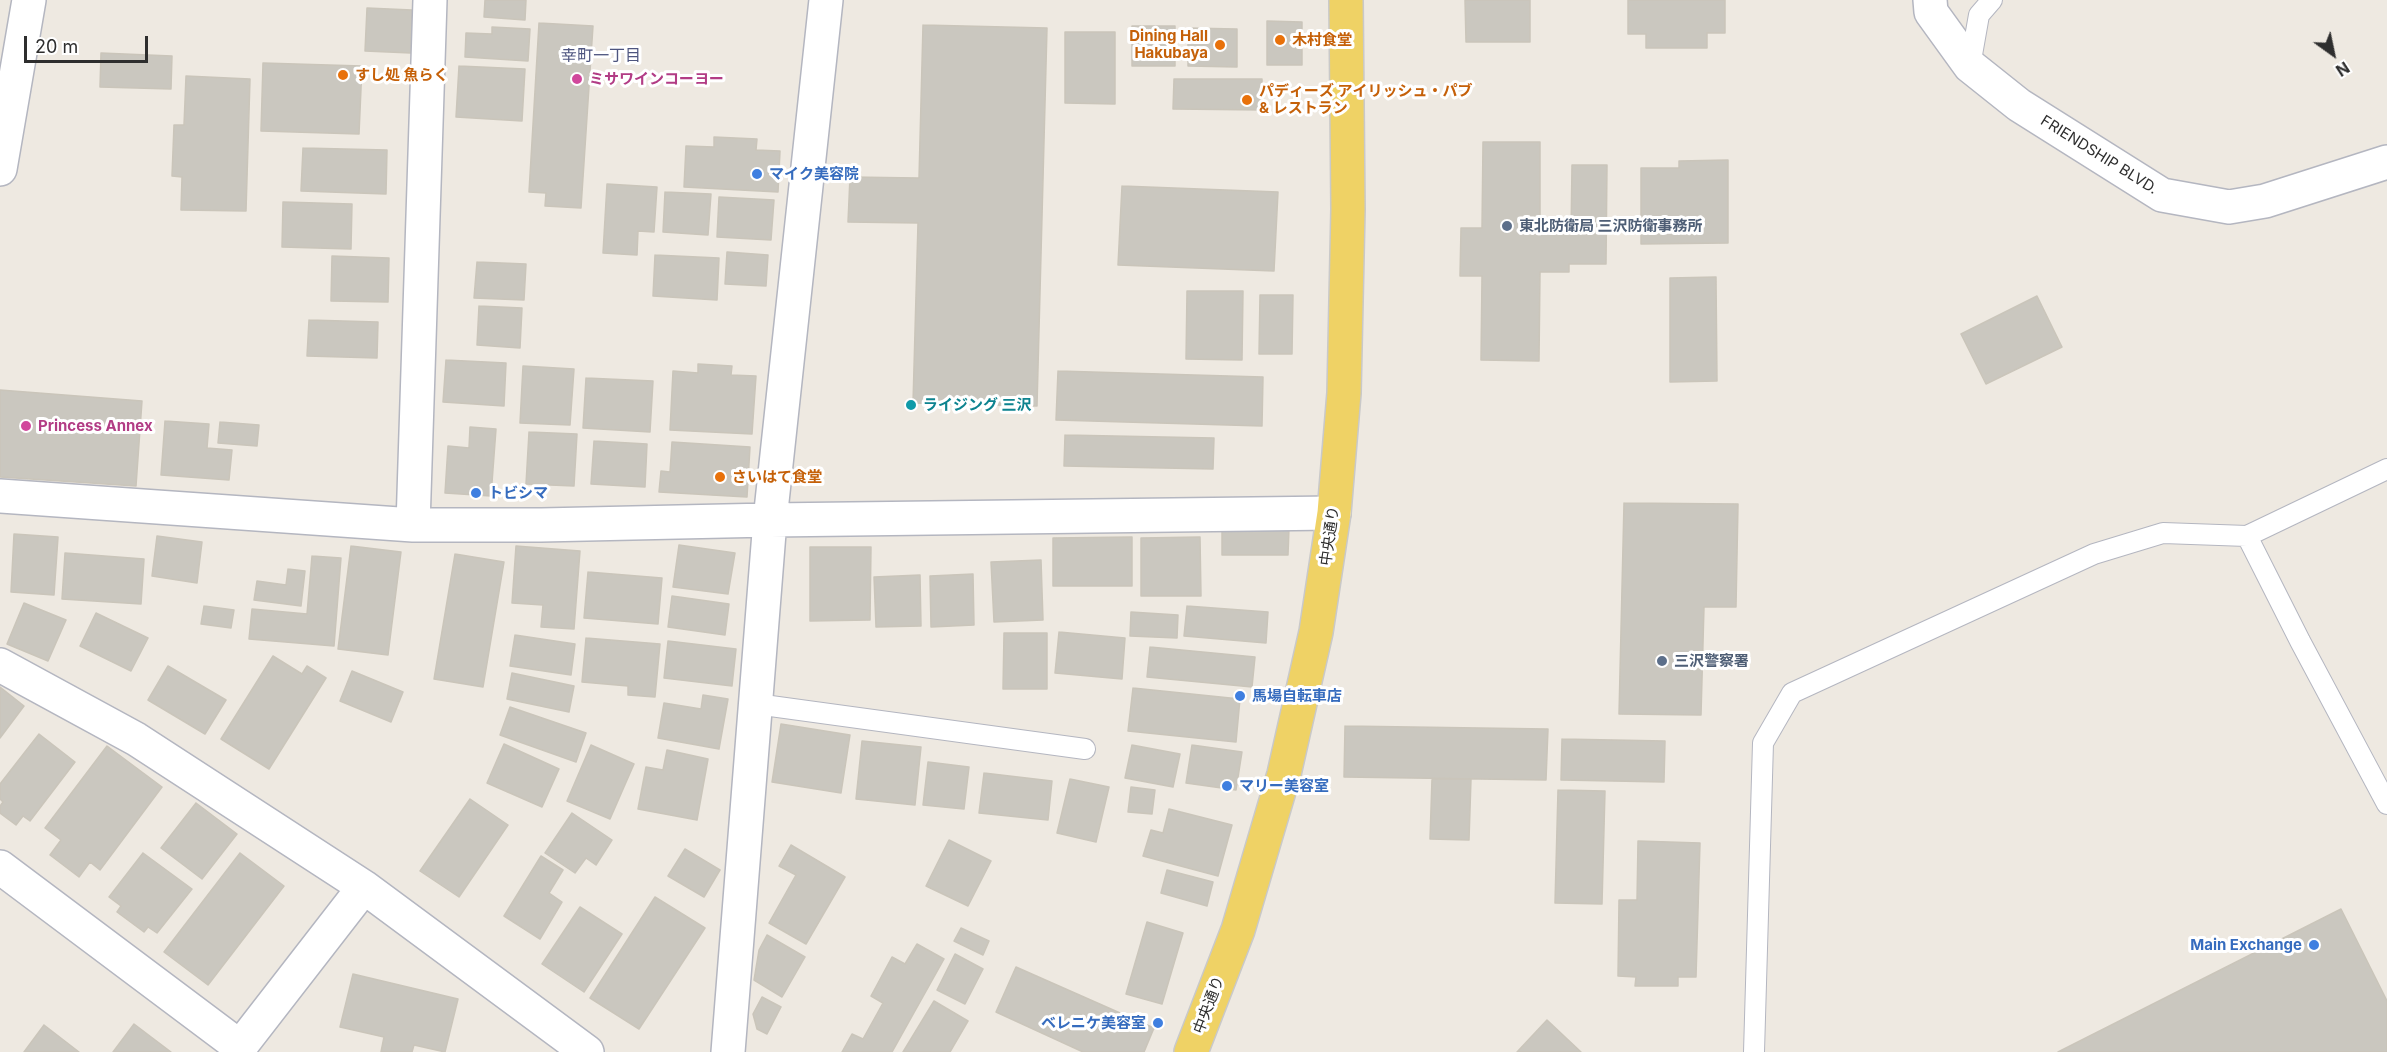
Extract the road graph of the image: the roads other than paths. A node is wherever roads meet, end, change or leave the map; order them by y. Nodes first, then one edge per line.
1 (29, 0) edge
2 (430, 0) edge
3 (826, 0) edge
4 (1346, 0) edge
5 (1930, 0) edge
6 (1992, 0) edge
7 (1970, 66) junction
8 (2387, 162) edge
9 (0, 169) edge
10 (2387, 470) edge
11 (0, 496) edge
12 (1334, 513) junction
13 (770, 520) junction
14 (413, 525) junction
15 (2247, 536) junction
16 (0, 665) edge
17 (756, 704) junction
18 (1085, 749) dead end
19 (2387, 804) edge
20 (0, 867) edge
21 (364, 887) junction
22 (238, 1049) edge
23 (587, 1052) edge
24 (728, 1052) edge
25 (1191, 1052) edge
26 (1754, 1052) edge

1 - 9 street
2 - 14 street
3 - 13 street
4 - 12 main road, 中央通り
5 - 7 street, FRIENDSHIP BLVD.
6 - 7 lane
7 - 8 street, FRIENDSHIP BLVD.
10 - 15 lane
11 - 14 street
12 - 13 street
12 - 25 main road, 中央通り
13 - 14 street
13 - 17 street
15 - 19 lane
15 - 26 lane
16 - 21 street
17 - 18 lane
17 - 24 street
20 - 22 street
21 - 22 street
21 - 23 street

